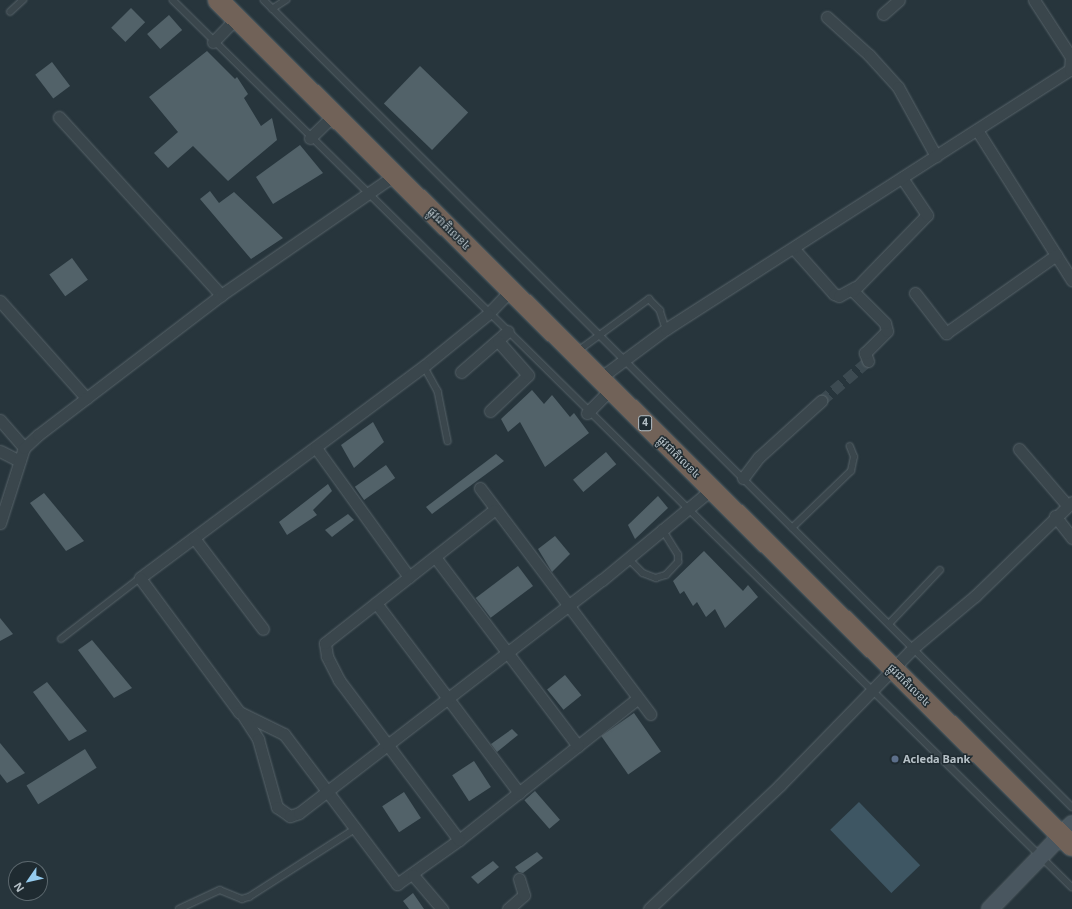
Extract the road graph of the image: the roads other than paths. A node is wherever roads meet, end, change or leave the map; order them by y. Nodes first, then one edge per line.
1 (22, 0) edge
2 (173, 0) edge
3 (218, 0) edge
4 (264, 0) edge
5 (286, 0) edge
6 (899, 0) edge
7 (1034, 0) edge
8 (272, 9) junction
9 (10, 12) dead end
10 (883, 14) dead end
11 (827, 17) dead end
12 (236, 18) junction
13 (214, 42) junction
14 (334, 115) junction
15 (59, 117) dead end
16 (977, 130) junction
17 (310, 137) junction
18 (936, 156) junction
19 (395, 175) junction
20 (902, 178) junction
21 (370, 195) junction
22 (794, 249) junction
23 (1056, 255) junction
24 (1072, 280) edge
25 (855, 287) junction
26 (511, 290) junction
27 (915, 293) dead end
28 (221, 295) junction
29 (0, 301) edge
30 (489, 313) junction
31 (666, 329) junction
32 (508, 331) junction
33 (598, 335) junction
34 (498, 341) junction
35 (575, 353) junction
36 (622, 358) junction
37 (868, 361) tunnel mouth
38 (424, 366) junction
39 (461, 372) dead end
40 (605, 383) junction
41 (86, 398) junction
42 (821, 401) tunnel mouth
43 (490, 411) dead end
44 (588, 412) junction
45 (0, 420) edge
46 (448, 441) dead end
47 (850, 447) dead end
48 (24, 448) junction
49 (316, 448) junction
50 (1019, 449) dead end
51 (0, 451) edge
52 (20, 460) junction
53 (743, 478) junction
54 (480, 488) dead end
55 (712, 489) junction
56 (1070, 503) edge
57 (687, 508) junction
58 (494, 510) junction
59 (1055, 516) junction
60 (0, 523) edge
61 (792, 528) junction
62 (662, 529) junction
63 (194, 538) junction
64 (1072, 538) edge
65 (435, 557) junction
66 (628, 558) junction
67 (940, 570) dead end
68 (409, 577) junction
69 (140, 578) junction
70 (376, 603) junction
71 (568, 606) junction
72 (888, 624) junction
73 (262, 629) dead end
74 (60, 639) dead end
75 (913, 648) junction
76 (508, 653) junction
77 (895, 670) junction
78 (873, 692) junction
79 (638, 698) junction
80 (448, 699) junction
81 (241, 714) junction
82 (650, 714) dead end
83 (388, 745) junction
84 (578, 746) junction
85 (327, 792) junction
86 (519, 793) junction
87 (1072, 807) edge
88 (355, 829) junction
89 (1068, 835) edge
90 (459, 840) junction
91 (1040, 857) junction
92 (413, 875) junction
93 (519, 878) dead end
94 (1072, 887) edge
95 (178, 909) edge
96 (442, 909) edge
97 (508, 909) edge
98 (649, 909) edge
99 (990, 909) edge

1 - 9 lane
2 - 13 lane
3 - 12 highway, ផ្លូវជាតិលេខ៤ / 4
4 - 8 lane
5 - 8 lane
6 - 10 street
7 - 16 street
8 - 33 lane
11 - 18 street
12 - 13 street
12 - 14 highway, ផ្លូវជាតិលេខ៤ / 4
13 - 17 lane
14 - 17 street
14 - 19 highway, ផ្លូវជាតិលេខ៤ / 4
15 - 28 street
16 - 18 street
16 - 23 street
17 - 21 lane
18 - 20 street
19 - 21 street
19 - 26 highway, ផ្លូវជាតិលេខ៤ / 4
20 - 22 street
20 - 25 street
21 - 28 street
21 - 30 lane
22 - 25 street
22 - 31 street
23 - 24 street
23 - 27 street
25 - 37 street
26 - 30 street
26 - 35 highway, ផ្លូវជាតិលេខ៤ / 4
28 - 41 street
29 - 41 street
30 - 32 lane
30 - 38 street
31 - 33 lane
31 - 36 street
32 - 34 street
32 - 44 lane
33 - 35 lane
33 - 36 lane
34 - 39 street
34 - 43 street
35 - 40 highway, ផ្លូវជាតិលេខ៤ / 4
36 - 40 street
36 - 53 lane
38 - 46 lane
38 - 49 street
40 - 44 street
40 - 55 highway, ផ្លូវជាតិលេខ៤ / 4
41 - 48 street
42 - 53 street
44 - 57 lane
45 - 48 street
47 - 61 lane
48 - 52 street
49 - 63 street
49 - 68 street
50 - 56 street
51 - 52 street
52 - 60 street
53 - 61 lane
54 - 58 street
55 - 57 street
55 - 77 highway, ផ្លូវជាតិលេខ៤ / 4
56 - 59 street
57 - 62 street
57 - 78 lane
58 - 65 street
58 - 71 street
59 - 64 street
59 - 75 street
61 - 72 lane
62 - 66 street
62 - 66 lane
63 - 69 street
63 - 73 street
65 - 68 street
65 - 76 street
66 - 71 street
67 - 72 lane
68 - 70 street
69 - 74 lane
69 - 81 street
70 - 80 street
70 - 83 street
71 - 76 street
71 - 79 street
72 - 75 lane
75 - 77 street
75 - 87 lane
76 - 80 street
76 - 84 street
77 - 78 street
77 - 89 highway, ផ្លូវជាតិលេខ៤ / 4
78 - 91 lane
78 - 98 street
79 - 82 street
79 - 84 street
80 - 83 street
80 - 86 street
81 - 85 street
81 - 85 street
83 - 85 street
83 - 90 street
84 - 86 street
85 - 88 street
86 - 90 street
88 - 92 street
88 - 95 lane
89 - 91 main road
90 - 92 street
91 - 94 lane
91 - 99 main road
92 - 96 street
93 - 97 street

